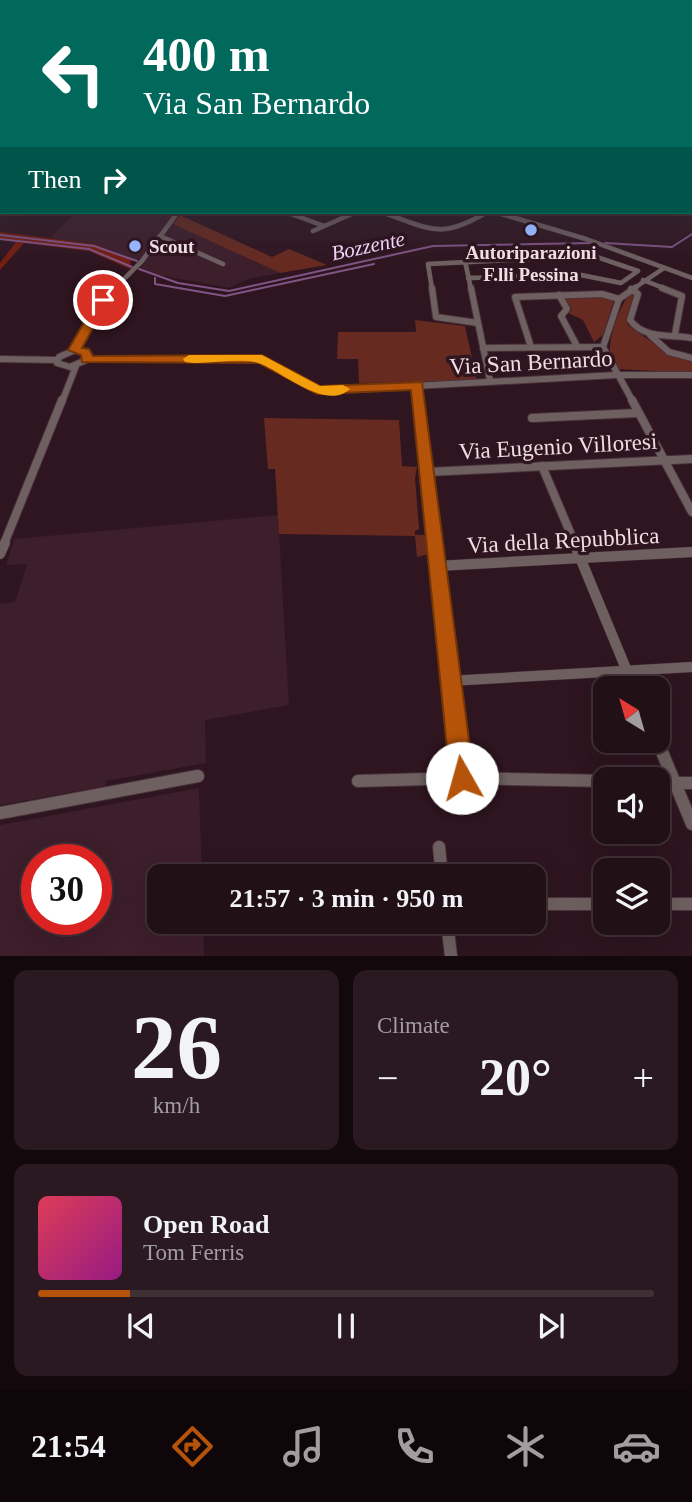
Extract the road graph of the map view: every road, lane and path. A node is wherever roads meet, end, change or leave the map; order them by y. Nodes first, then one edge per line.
1 (176, 214) edge
2 (291, 214) edge
3 (351, 214) edge
4 (388, 214) edge
5 (484, 214) edge
6 (502, 214) edge
7 (324, 226) junction
8 (313, 231) dead end
9 (160, 236) junction
10 (465, 261) junction
11 (223, 264) dead end
12 (664, 268) junction
13 (632, 276) junction
14 (468, 278) junction
15 (692, 278) edge
16 (645, 281) junction
17 (631, 289) junction
18 (559, 295) junction
19 (619, 299) junction
20 (478, 323) junction
21 (676, 334) junction
22 (650, 335) junction
23 (692, 338) edge
24 (577, 346) junction
25 (531, 347) junction
26 (603, 347) junction
27 (483, 348) junction
28 (75, 350) junction
29 (692, 358) edge
30 (0, 359) edge
31 (87, 359) junction
32 (57, 360) junction
33 (76, 366) junction
34 (616, 375) junction
35 (692, 375) edge
36 (490, 381) junction
37 (417, 385) junction
38 (637, 413) junction
39 (532, 418) dead end
40 (692, 459) edge
41 (664, 461) junction
42 (542, 466) junction
43 (427, 472) junction
44 (692, 512) edge
45 (692, 552) edge
46 (0, 554) edge
47 (581, 560) junction
48 (437, 566) junction
49 (692, 667) edge
50 (628, 672) junction
51 (630, 676) edge
52 (449, 681) junction
53 (662, 753) edge
54 (198, 776) dead end
55 (462, 778) junction
56 (358, 780) dead end
57 (593, 781) edge
58 (670, 783) edge
59 (675, 783) junction
60 (692, 783) edge
61 (0, 813) edge
62 (692, 824) edge
63 (439, 847) dead end
64 (441, 864) edge
65 (546, 904) edge
66 (593, 904) edge
67 (670, 904) edge
68 (692, 904) edge
69 (448, 934) edge
70 (451, 956) edge

1 - 9 street
2 - 7 street
3 - 7 street
4 - 5 street
6 - 12 street
7 - 8 street
9 - 11 street
9 - 28 street
10 - 13 street
10 - 14 street
10 - 20 street
12 - 15 street
12 - 16 street
13 - 14 street
13 - 16 street
14 - 20 street
16 - 17 street
16 - 21 street
17 - 19 street
17 - 22 street
18 - 19 street
18 - 24 street
18 - 25 street
19 - 26 street
20 - 27 street
21 - 22 street
21 - 23 street
22 - 29 street
24 - 25 street
24 - 26 street
25 - 27 street
26 - 34 street
27 - 36 street
28 - 31 street
28 - 32 street
30 - 32 street
31 - 33 street
31 - 37 street, Via San Bernardo
32 - 33 street
33 - 46 street
34 - 35 street, Via San Bernardo
34 - 36 street, Via San Bernardo
34 - 38 street
36 - 37 street, Via San Bernardo
37 - 43 street
38 - 39 street
38 - 41 street
40 - 41 street, Via Eugenio Villoresi
41 - 42 street, Via Eugenio Villoresi
41 - 44 street
42 - 43 street, Via Eugenio Villoresi
42 - 47 street
43 - 48 street
45 - 47 street, Via della Repubblica
47 - 48 street, Via della Repubblica
47 - 50 street
48 - 52 street
49 - 50 street
50 - 51 street
50 - 52 street
52 - 55 street
53 - 59 street
54 - 61 street
55 - 56 street
55 - 57 street
58 - 59 street
59 - 60 street
59 - 62 street
63 - 64 street
65 - 66 street
67 - 68 street
69 - 70 street

